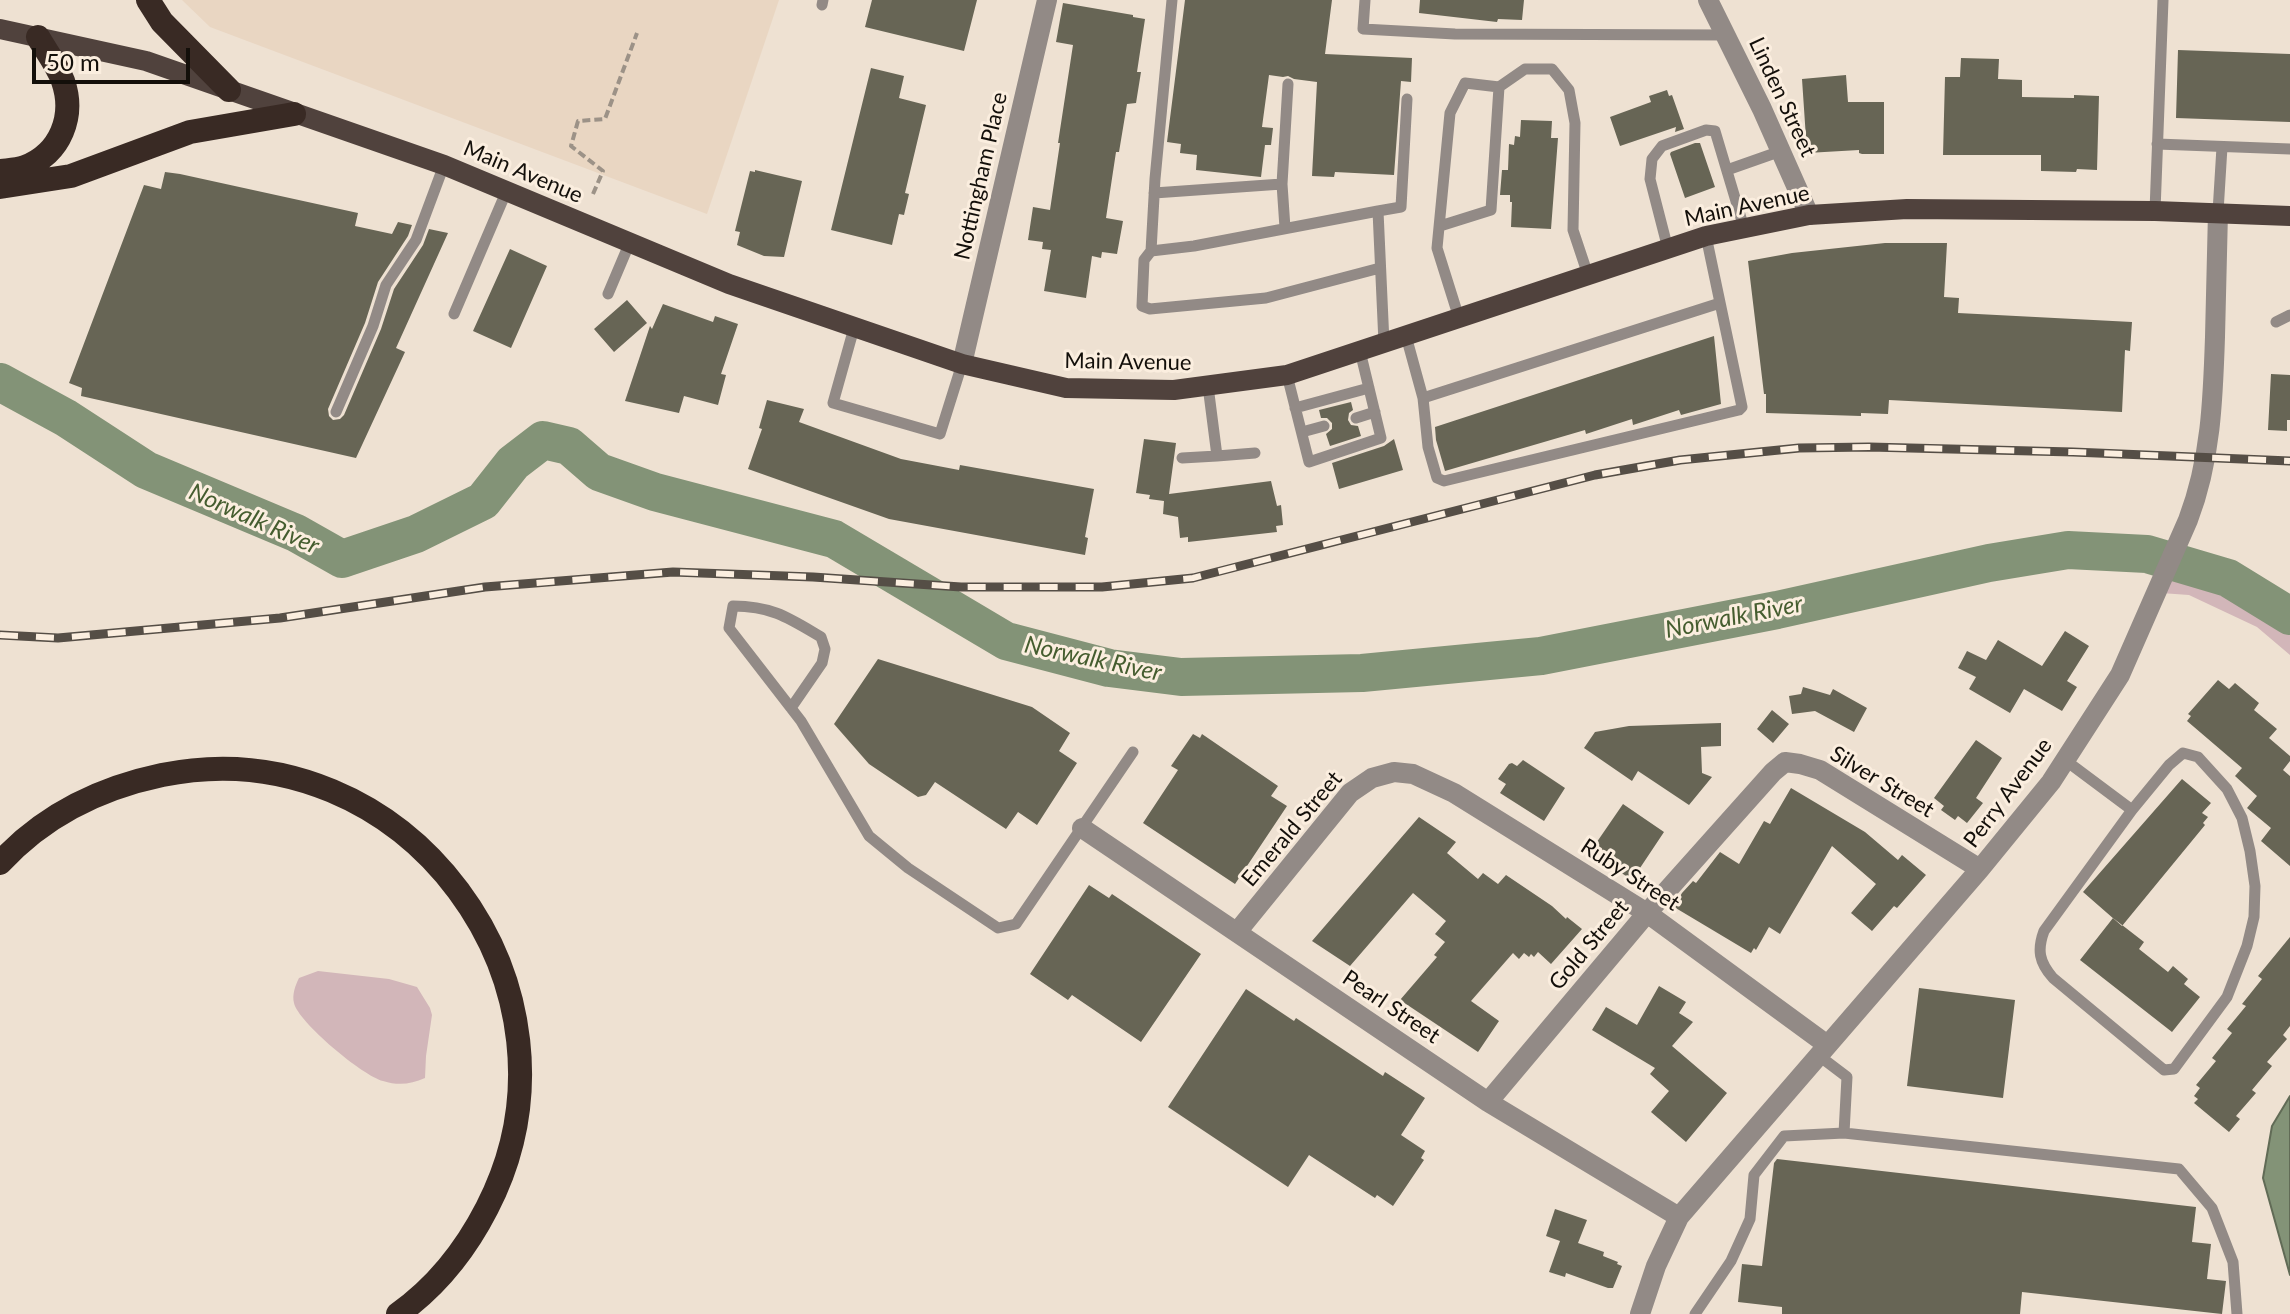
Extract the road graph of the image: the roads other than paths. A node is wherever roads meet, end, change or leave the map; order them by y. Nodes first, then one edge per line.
1 (148, 0) edge
2 (1047, 0) edge
3 (1172, 0) edge
4 (1365, 0) edge
5 (1708, 0) edge
6 (2163, 0) edge
7 (0, 29) edge
8 (1726, 35) junction
9 (38, 37) junction
10 (1288, 84) dead end
11 (1499, 87) junction
12 (229, 90) junction
13 (1407, 99) dead end
14 (294, 114) junction
15 (2157, 144) junction
16 (2222, 147) junction
17 (2290, 149) edge
18 (1781, 151) junction
19 (444, 165) junction
20 (1727, 170) junction
21 (0, 171) edge
22 (1282, 184) junction
23 (0, 187) edge
24 (507, 190) junction
25 (1154, 193) junction
26 (1378, 211) junction
27 (2155, 211) junction
28 (2218, 212) junction
29 (1809, 215) junction
30 (2290, 216) edge
31 (1440, 226) junction
32 (1285, 228) junction
33 (1744, 228) junction
34 (1706, 236) junction
35 (630, 242) junction
36 (1668, 249) junction
37 (1151, 251) junction
38 (1380, 268) junction
39 (1588, 275) junction
40 (608, 294) dead end
41 (1720, 303) junction
42 (454, 314) dead end
43 (2290, 315) edge
44 (1459, 318) junction
45 (2276, 322) dead end
46 (854, 328) junction
47 (1406, 336) junction
48 (1384, 343) junction
49 (1360, 351) junction
50 (962, 364) junction
51 (1287, 375) junction
52 (1208, 386) junction
53 (1369, 388) junction
54 (1423, 398) junction
55 (1295, 408) junction
56 (336, 412) dead end
57 (1375, 412) junction
58 (1356, 418) dead end
59 (1324, 426) dead end
60 (1302, 432) junction
61 (1255, 453) dead end
62 (1217, 456) junction
63 (1182, 458) dead end
64 (791, 708) junction
65 (1133, 752) dead end
66 (2065, 760) junction
67 (1800, 764) joint
68 (1394, 772) joint
69 (2132, 810) junction
70 (1082, 828) junction
71 (0, 863) edge
72 (1980, 869) junction
73 (1647, 913) junction
74 (1237, 932) junction
75 (1822, 1050) junction
76 (1488, 1102) junction
77 (1844, 1133) junction
78 (1679, 1217) junction
79 (1644, 1313) edge
80 (398, 1314) edge
81 (1695, 1314) edge
82 (2237, 1314) edge

1 - 12 highway
2 - 50 street, Nottingham Place
3 - 25 lane
4 - 8 lane
5 - 8 street, Linden Street
6 - 15 lane
7 - 9 main road, Main Avenue
8 - 18 street, Linden Street
9 - 12 main road, Main Avenue
9 - 21 highway
10 - 22 lane
11 - 31 lane
11 - 31 lane
11 - 39 lane
12 - 14 main road, Main Avenue
13 - 26 lane
14 - 19 main road, Main Avenue
14 - 23 highway
15 - 16 lane
15 - 27 lane
16 - 17 lane
16 - 28 lane
18 - 20 lane
18 - 29 street, Linden Street
19 - 24 main road, Main Avenue
19 - 56 lane
20 - 33 lane
20 - 36 lane
22 - 25 lane
22 - 32 lane
24 - 35 main road, Main Avenue
24 - 42 lane
25 - 37 lane
26 - 32 lane
26 - 38 lane
27 - 28 main road, Main Avenue
27 - 29 main road, Main Avenue
28 - 30 main road, Main Avenue
28 - 66 street, Perry Avenue
29 - 33 main road, Main Avenue
31 - 44 lane
32 - 37 lane
33 - 34 main road, Main Avenue
34 - 36 main road, Main Avenue
34 - 41 lane
35 - 40 lane
35 - 46 main road, Main Avenue
36 - 39 main road, Main Avenue
37 - 38 lane
38 - 48 lane
39 - 44 main road, Main Avenue
41 - 54 lane
41 - 54 lane
43 - 45 lane
44 - 47 main road, Main Avenue
46 - 50 main road, Main Avenue
46 - 50 lane
47 - 48 main road, Main Avenue
47 - 54 lane
48 - 49 main road, Main Avenue
49 - 51 main road, Main Avenue
49 - 53 lane
50 - 52 main road, Main Avenue
51 - 52 main road, Main Avenue
51 - 55 lane
52 - 62 lane
53 - 55 lane
53 - 57 lane
55 - 60 lane
57 - 58 lane
57 - 60 lane
59 - 60 lane
61 - 62 lane
62 - 63 lane
64 - 64 lane
64 - 70 lane
65 - 70 lane
66 - 69 lane
66 - 72 street, Perry Avenue
67 - 72 street, Silver Street
67 - 73 street, Gold Street
68 - 73 street, Ruby Street
68 - 74 street, Emerald Street
69 - 69 lane
70 - 74 street, Pearl Street
71 - 80 highway
72 - 75 street, Perry Avenue
73 - 75 street, Ruby Street
73 - 76 street, Gold Street
74 - 76 street, Pearl Street
75 - 77 lane
75 - 78 street, Perry Avenue
76 - 78 street, Pearl Street
77 - 81 lane
77 - 82 lane
78 - 79 street, Perry Avenue

